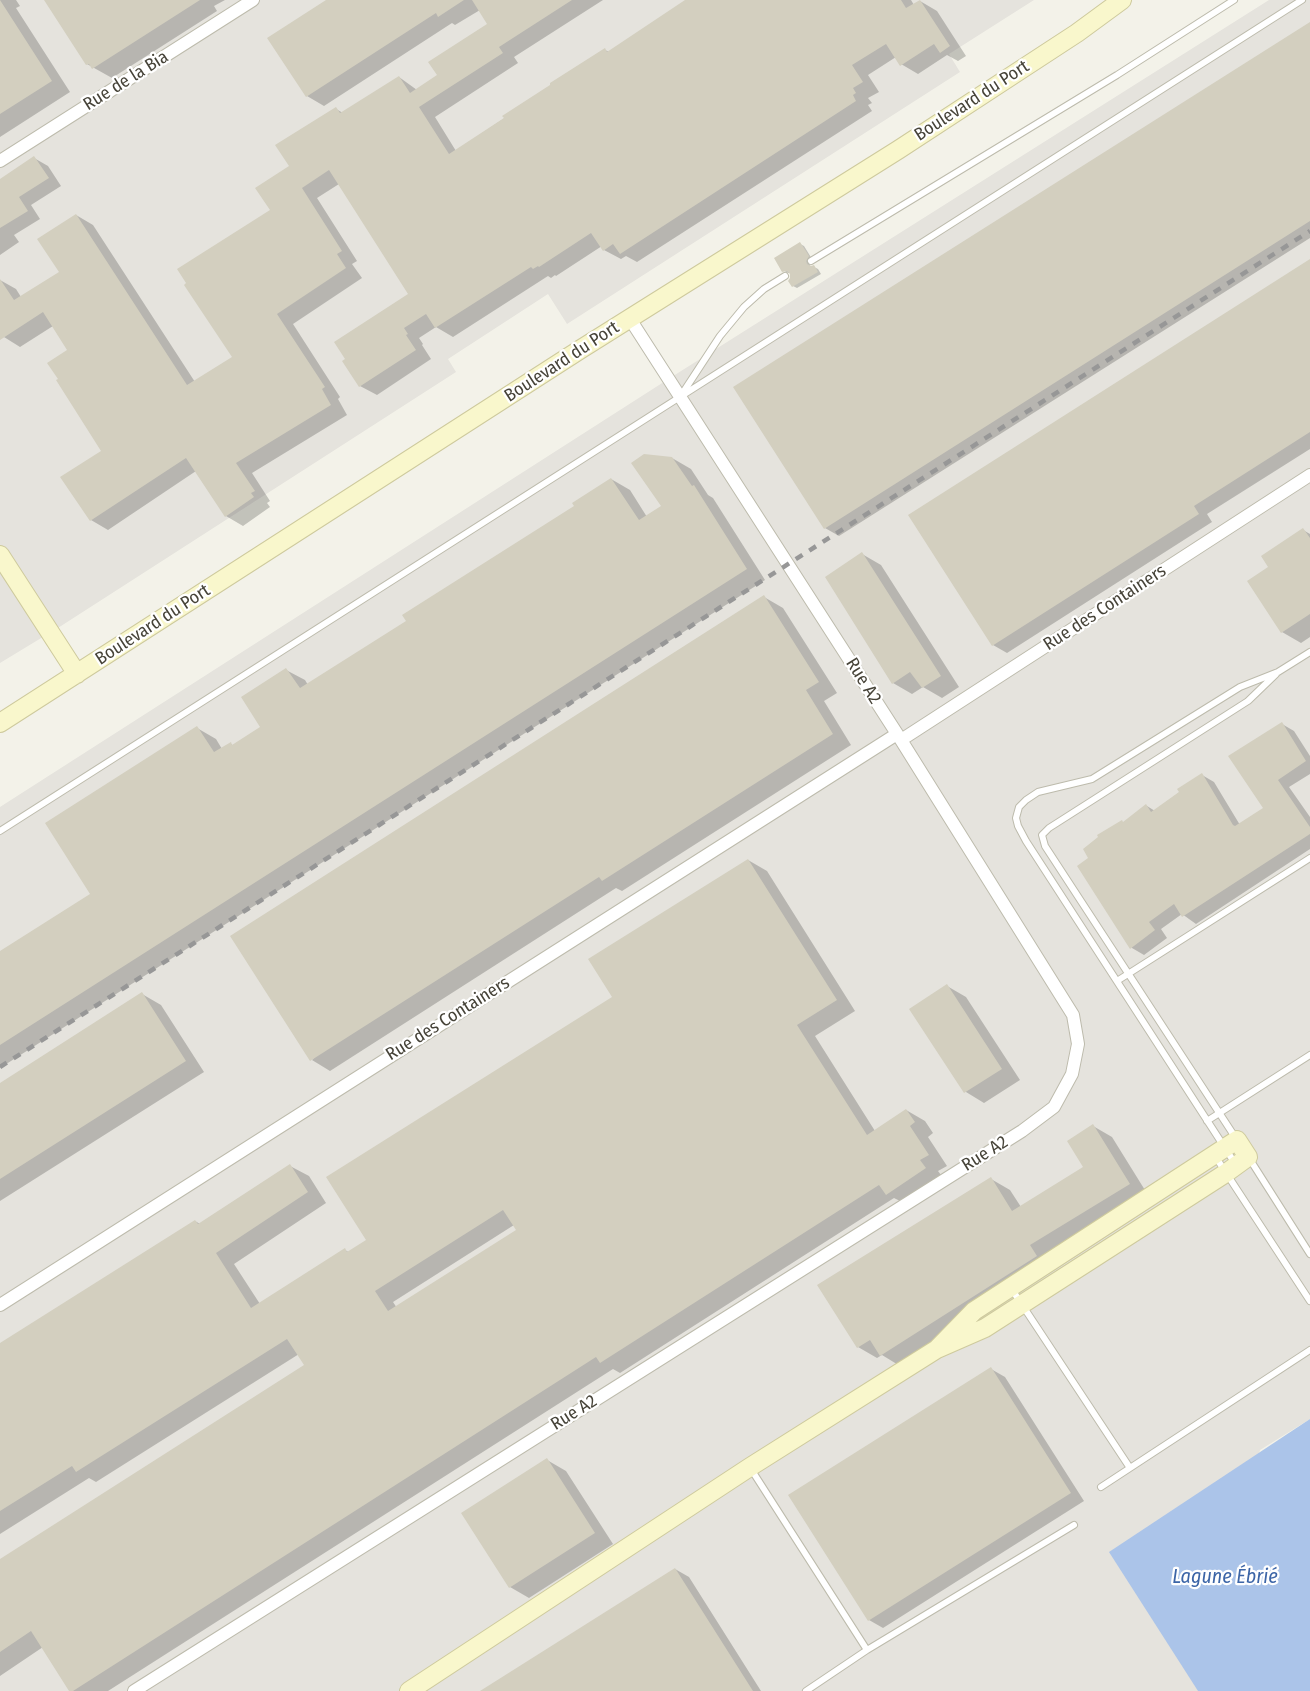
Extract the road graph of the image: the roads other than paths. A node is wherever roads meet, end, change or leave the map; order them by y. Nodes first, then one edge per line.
1 (253, 0) edge
2 (1122, 0) edge
3 (1234, 0) edge
4 (1302, 0) edge
5 (0, 161) edge
6 (811, 261) dead end
7 (785, 276) dead end
8 (630, 318) junction
9 (681, 397) junction
10 (1310, 475) edge
11 (0, 555) edge
12 (1310, 652) edge
13 (1278, 672) junction
14 (77, 674) junction
15 (0, 723) edge
16 (899, 737) junction
17 (0, 831) edge
18 (1310, 858) edge
19 (1129, 974) junction
20 (1117, 981) junction
21 (1310, 1055) edge
22 (1219, 1113) junction
23 (1207, 1120) junction
24 (1226, 1148) junction
25 (1237, 1165) junction
26 (1310, 1254) edge
27 (1011, 1287) junction
28 (1310, 1300) edge
29 (1022, 1304) junction
30 (0, 1305) edge
31 (937, 1350) junction
32 (1310, 1350) edge
33 (750, 1467) junction
34 (1130, 1468) junction
35 (1101, 1487) dead end
36 (1074, 1526) dead end
37 (867, 1650) junction
38 (134, 1691) edge
39 (409, 1691) edge
40 (806, 1691) edge

1 - 5 street, Rue de la Bia
2 - 8 street, Boulevard du Port
3 - 6 lane
4 - 9 lane
7 - 9 lane
8 - 9 street, Rue A2
8 - 14 street, Boulevard du Port
9 - 16 street, Rue A2
9 - 17 lane
10 - 16 street, Rue des Containers
11 - 14 street
12 - 13 lane
13 - 19 lane
13 - 20 lane
14 - 15 street, Boulevard du Port
16 - 30 street, Rue des Containers
16 - 38 street, Rue A2
18 - 19 lane
19 - 20 lane
19 - 22 lane
20 - 23 lane
21 - 22 lane
22 - 23 lane
22 - 24 lane
23 - 24 lane
24 - 25 street
24 - 25 lane
24 - 27 street
25 - 26 lane
25 - 28 lane
25 - 29 street
27 - 29 lane
27 - 31 street
29 - 31 street
29 - 34 lane
31 - 33 street
32 - 34 lane
33 - 37 lane
33 - 39 street
34 - 35 lane
36 - 37 lane
37 - 40 lane

